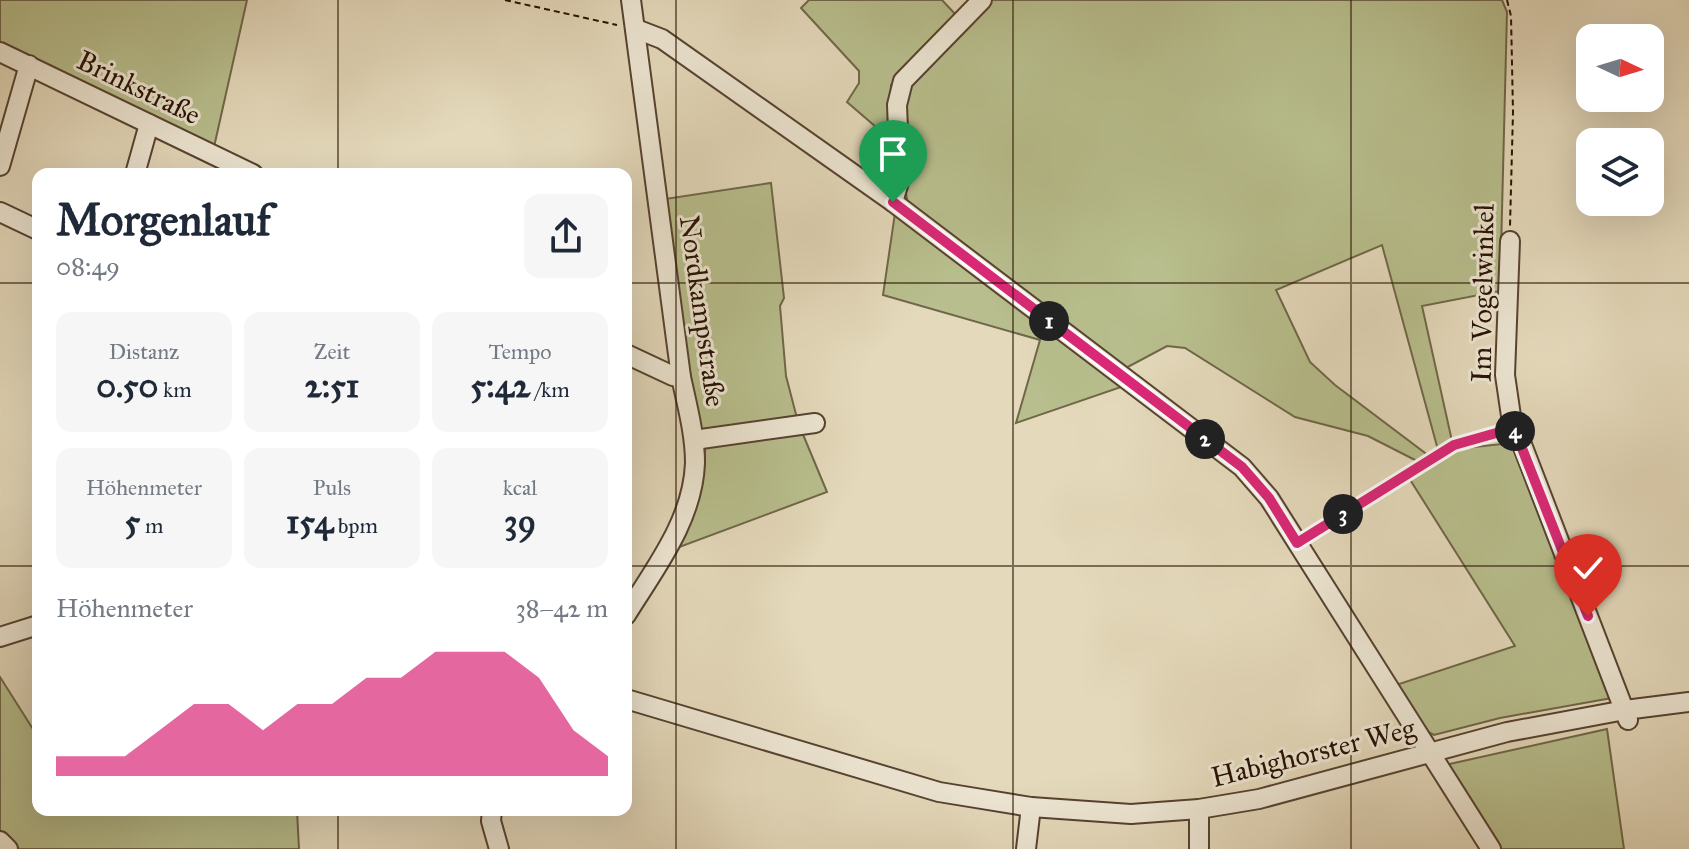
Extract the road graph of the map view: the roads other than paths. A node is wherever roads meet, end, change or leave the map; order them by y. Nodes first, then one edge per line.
1 (631, 0) edge
2 (982, 0) edge
3 (636, 29) junction
4 (0, 52) edge
5 (29, 65) junction
6 (7, 119) edge
7 (149, 124) junction
8 (0, 166) edge
9 (137, 168) edge
10 (241, 168) edge
11 (893, 202) junction
12 (0, 212) edge
13 (32, 227) edge
14 (1510, 241) road end
15 (632, 357) edge
16 (681, 377) junction
17 (815, 423) dead end
18 (694, 440) junction
19 (632, 605) edge
20 (32, 627) edge
21 (0, 637) edge
22 (632, 701) edge
23 (1689, 702) edge
24 (1627, 716) junction
25 (1429, 752) junction
26 (1031, 807) junction
27 (1199, 809) junction
28 (491, 816) edge
29 (0, 841) edge
30 (8, 849) edge
31 (499, 849) edge
32 (1026, 849) edge
33 (1199, 849) edge
34 (1491, 849) edge

1 - 3 street, Nordkampstraße
2 - 11 street
3 - 11 street
3 - 16 street, Nordkampstraße
4 - 5 street, Brinkstraße
5 - 6 street
5 - 7 street, Brinkstraße
6 - 8 street
7 - 9 street
7 - 10 street, Brinkstraße
11 - 25 street
12 - 13 street
14 - 24 street, Im Vogelwinkel
15 - 16 street
16 - 18 street, Nordkampstraße
17 - 18 street
18 - 19 street, Nordkampstraße
20 - 21 street
22 - 26 street, Habighorster Weg
23 - 24 street, Habighorster Weg
24 - 25 street, Habighorster Weg
25 - 27 street, Habighorster Weg
25 - 34 street
26 - 27 street, Habighorster Weg
26 - 32 street
27 - 33 street
28 - 31 street
29 - 30 street

